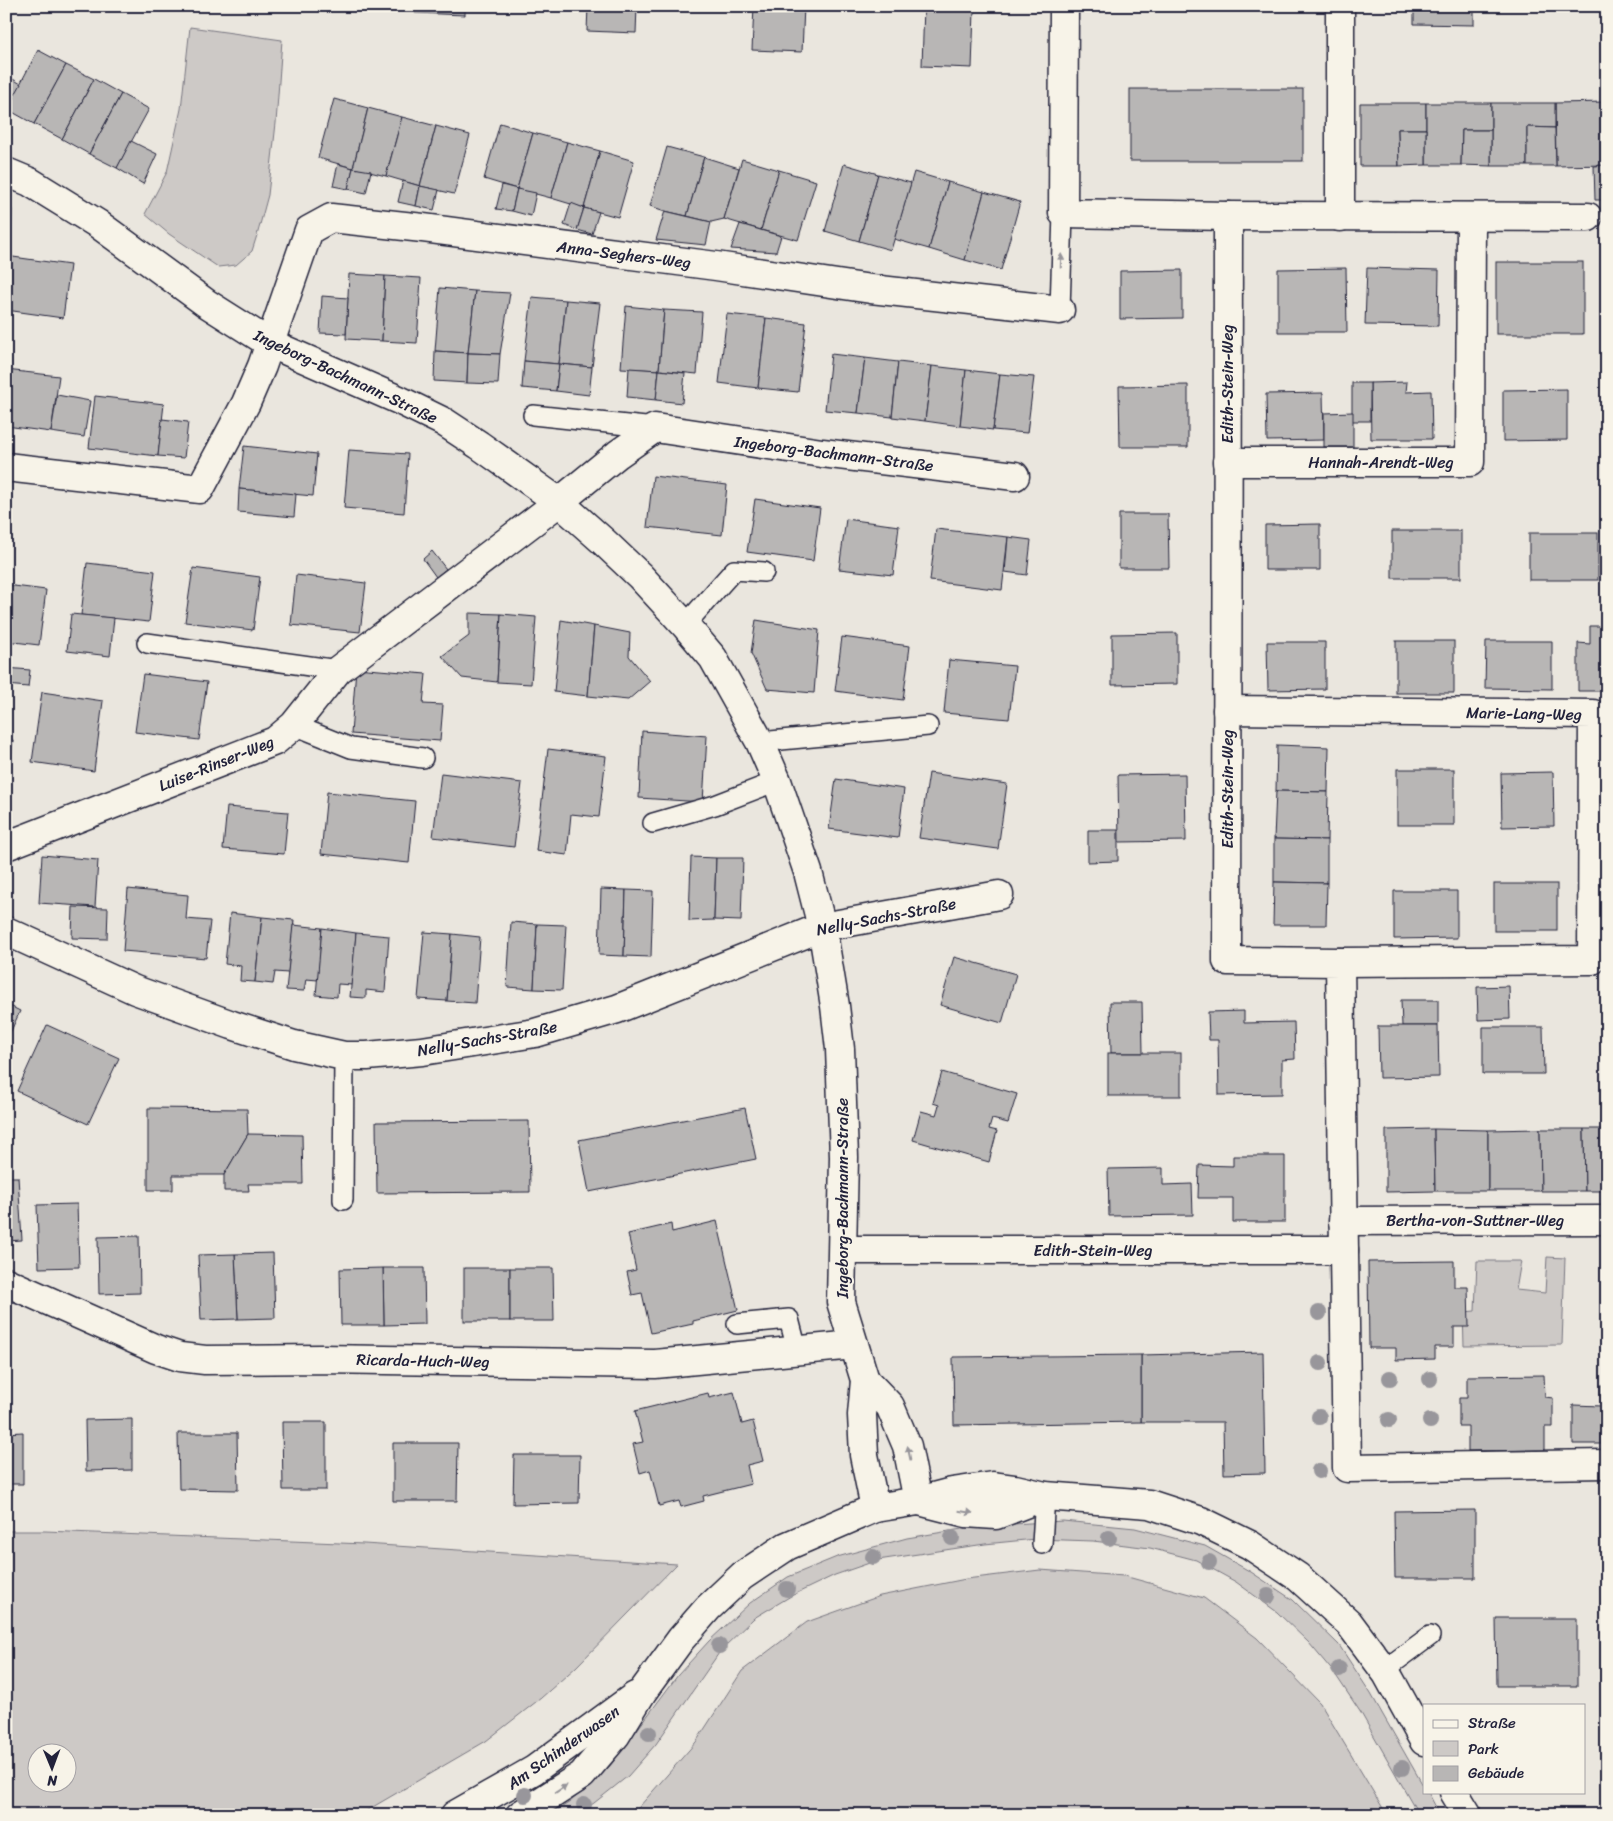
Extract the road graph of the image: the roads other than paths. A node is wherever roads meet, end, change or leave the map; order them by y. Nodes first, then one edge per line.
1 (1340, 6) edge
2 (1064, 7) edge
3 (6, 172) edge
4 (1063, 213) junction
5 (1228, 216) junction
6 (1340, 216) junction
7 (1471, 217) junction
8 (1588, 217) dead end
9 (1060, 310) joint
10 (269, 343) junction
11 (533, 415) dead end
12 (655, 428) junction
13 (1227, 462) junction
14 (6, 467) edge
15 (1015, 476) dead end
16 (559, 502) junction
17 (764, 572) dead end
18 (685, 625) junction
19 (147, 643) dead end
20 (338, 670) junction
21 (1227, 710) junction
22 (294, 725) junction
23 (928, 726) dead end
24 (760, 742) junction
25 (423, 758) dead end
26 (777, 781) junction
27 (653, 823) dead end
28 (6, 846) edge
29 (999, 895) dead end
30 (822, 927) junction
31 (6, 932) edge
32 (1340, 962) junction
33 (344, 1056) junction
34 (343, 1200) dead end
35 (1607, 1220) edge
36 (1343, 1221) junction
37 (843, 1250) junction
38 (1344, 1250) junction
39 (6, 1282) edge
40 (737, 1324) dead end
41 (854, 1345) junction
42 (797, 1350) junction
43 (865, 1380) junction
44 (1607, 1464) edge
45 (1045, 1496) junction
46 (918, 1501) junction
47 (874, 1508) junction
48 (1042, 1544) dead end
49 (1430, 1636) dead end
50 (1384, 1670) junction
51 (643, 1691) junction
52 (1423, 1739) edge
53 (1455, 1794) edge
54 (455, 1815) edge
55 (520, 1815) edge
56 (1468, 1815) edge

1 - 6 street
2 - 4 street
3 - 10 street, Ingeborg-Bachmann-Straße
4 - 5 street
9 -> 4 lane
5 - 6 street
5 - 13 street, Edith-Stein-Weg
6 - 7 street
7 - 8 street
7 - 13 street, Hannah-Arendt-Weg
9 - 10 street, Anna-Seghers-Weg
10 - 14 street, Anna-Seghers-Weg
10 - 16 street, Ingeborg-Bachmann-Straße
11 - 12 lane, Ingeborg-Bachmann-Straße
12 - 15 street, Ingeborg-Bachmann-Straße
12 - 16 street
13 - 21 street, Edith-Stein-Weg
16 - 18 street, Ingeborg-Bachmann-Straße
16 - 20 street, Luise-Rinser-Weg
17 - 18 lane
18 - 24 street, Ingeborg-Bachmann-Straße
19 - 20 lane
20 - 22 street, Luise-Rinser-Weg
21 - 32 street, Edith-Stein-Weg
21 - 32 street, Marie-Lang-Weg
22 - 25 lane
22 - 28 street, Luise-Rinser-Weg
23 - 24 lane
24 - 26 street, Ingeborg-Bachmann-Straße
26 - 27 lane
26 - 30 street, Ingeborg-Bachmann-Straße
29 - 30 street, Nelly-Sachs-Straße
30 - 33 street, Nelly-Sachs-Straße
30 - 37 street, Ingeborg-Bachmann-Straße
31 - 33 street, Nelly-Sachs-Straße
32 - 36 street
33 - 34 lane
35 - 36 street, Bertha-von-Suttner-Weg
36 - 38 street
37 - 38 street, Edith-Stein-Weg
37 - 41 street, Ingeborg-Bachmann-Straße
38 - 44 street
39 - 42 street, Ricarda-Huch-Weg
40 - 42 lane
41 - 42 street, Ricarda-Huch-Weg
41 - 43 street, Ingeborg-Bachmann-Straße
46 -> 43 street, Ingeborg-Bachmann-Straße
43 - 47 street, Ingeborg-Bachmann-Straße
45 - 46 street, Am Schinderwasen
45 - 48 lane
45 - 50 street, Am Schinderwasen
46 - 47 street, Am Schinderwasen
47 - 51 street, Am Schinderwasen
49 - 50 lane
50 - 52 street, Am Schinderwasen
51 - 54 street, Am Schinderwasen
55 -> 51 street, Am Schinderwasen
53 - 56 street

